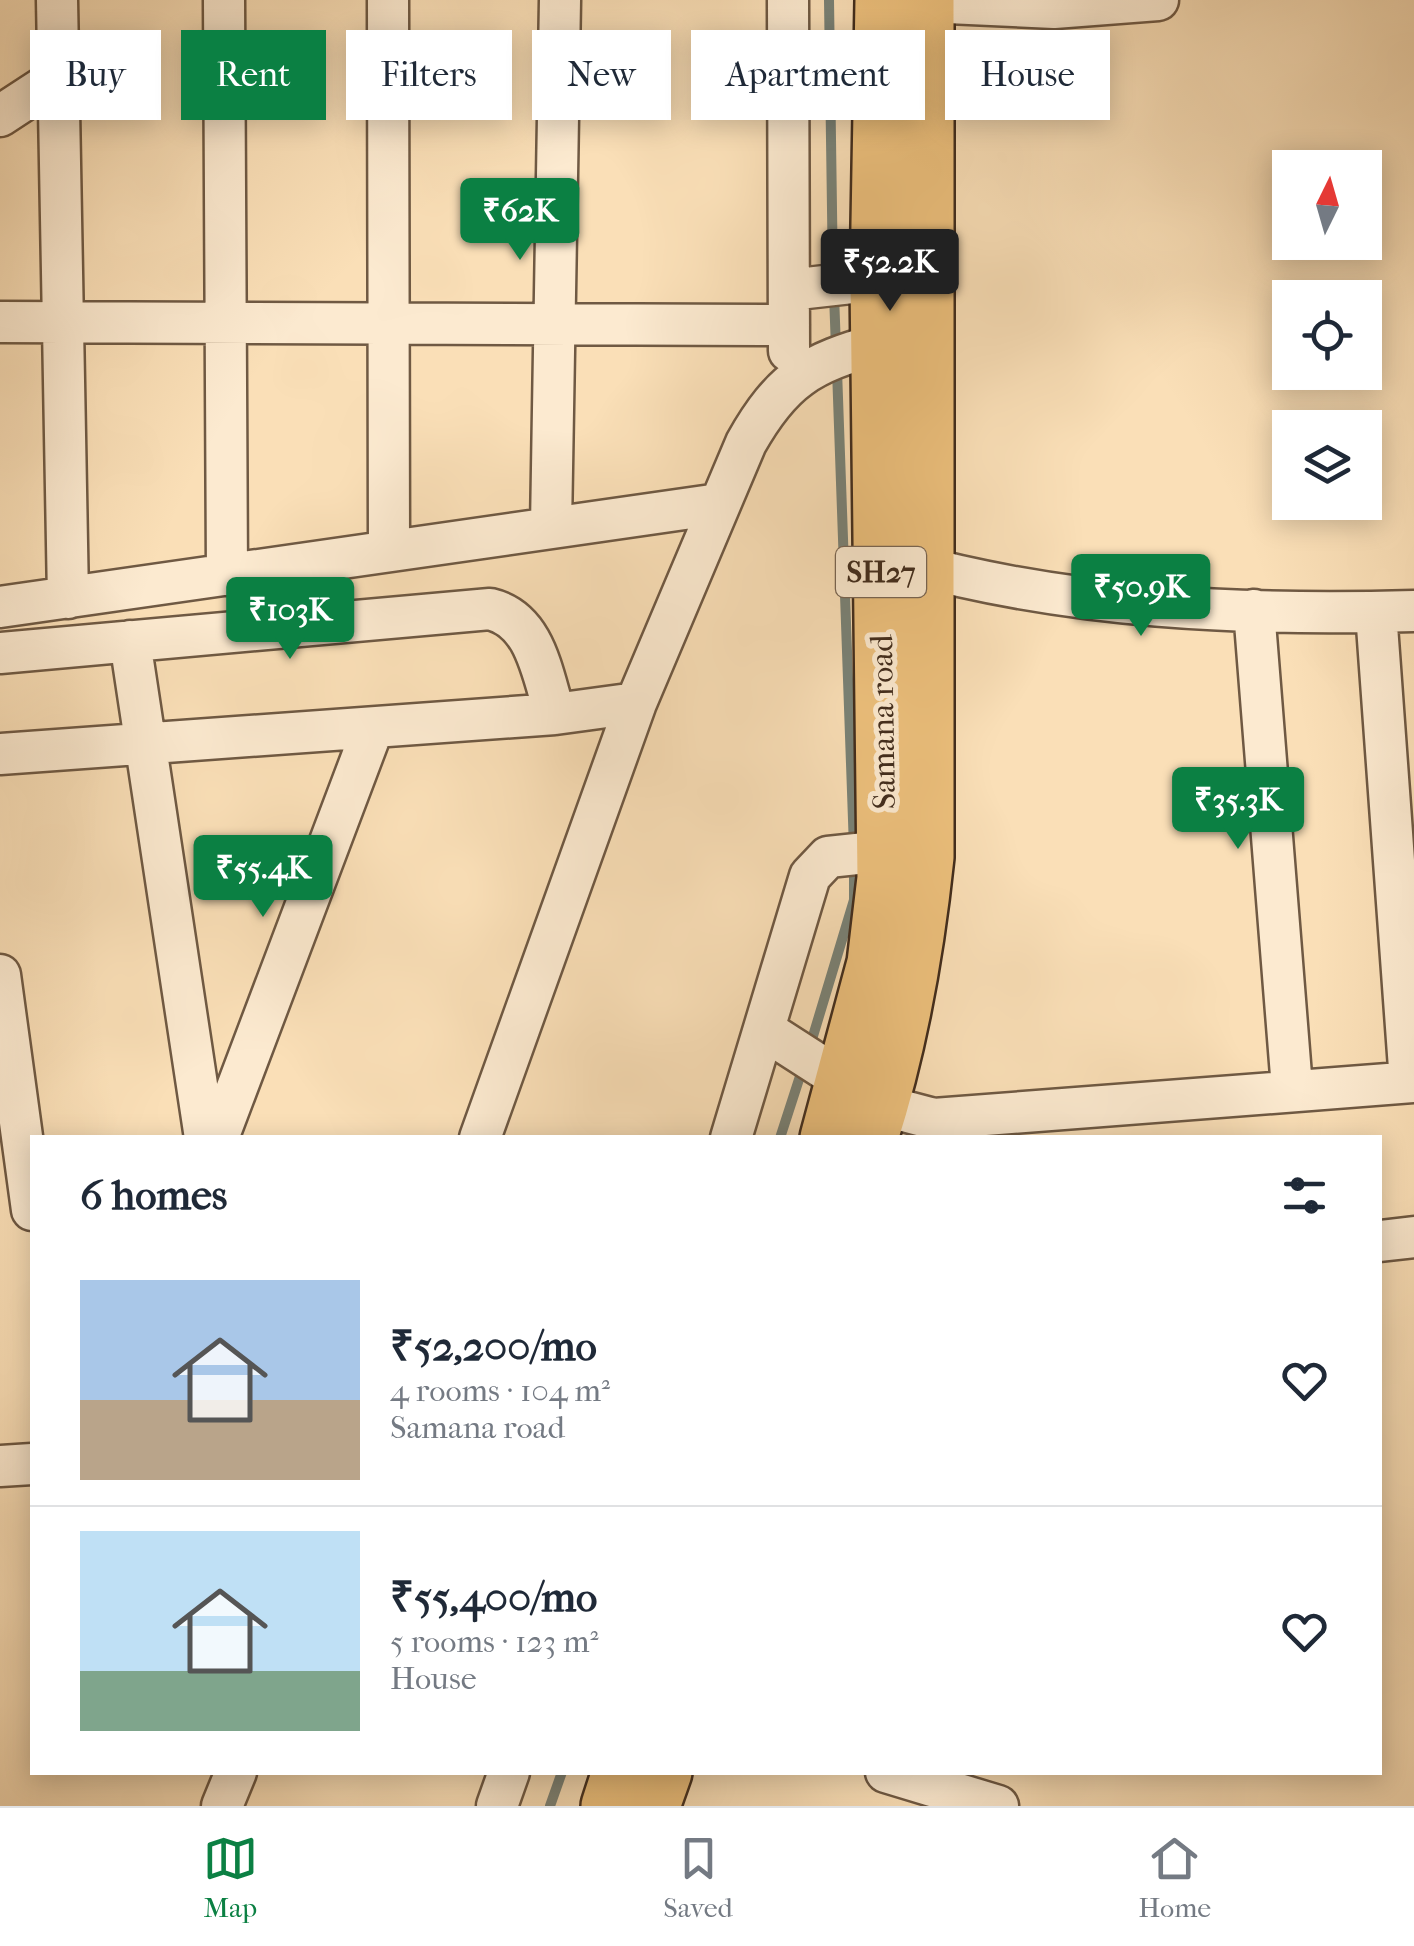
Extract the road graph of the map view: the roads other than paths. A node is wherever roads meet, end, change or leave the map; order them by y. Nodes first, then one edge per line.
1 (57, 0) edge
2 (224, 0) edge
3 (388, 0) edge
4 (560, 0) edge
5 (788, 0) edge
6 (1158, 0) edge
7 (912, 1) edge
8 (1083, 3) edge
9 (57, 30) edge
10 (30, 96) edge
11 (0, 116) edge
12 (58, 120) edge
13 (841, 290) junction
14 (0, 322) edge
15 (60, 323) junction
16 (226, 324) junction
17 (390, 324) junction
18 (554, 325) junction
19 (830, 362) junction
20 (720, 504) junction
21 (551, 526) junction
22 (389, 551) junction
23 (902, 562) junction
24 (227, 575) junction
25 (68, 598) junction
26 (0, 608) edge
27 (1254, 610) junction
28 (1395, 612) edge
29 (130, 641) junction
30 (0, 653) edge
31 (636, 704) junction
32 (556, 714) junction
33 (373, 728) junction
34 (148, 744) junction
35 (0, 754) edge
36 (1401, 776) edge
37 (854, 854) junction
38 (1407, 941) edge
39 (0, 974) edge
40 (826, 1077) edge
41 (1412, 1082) edge
42 (1292, 1088) junction
43 (1139, 1120) edge
44 (204, 1135) edge
45 (219, 1135) edge
46 (481, 1135) edge
47 (736, 1135) edge
48 (828, 1135) edge
49 (30, 1195) edge
50 (1414, 1237) edge
51 (1382, 1240) edge
52 (30, 1464) edge
53 (0, 1466) edge
54 (235, 1775) edge
55 (507, 1775) edge
56 (619, 1775) edge
57 (663, 1775) edge
58 (895, 1775) edge
59 (975, 1803) edge
60 (222, 1806) edge
61 (497, 1806) edge
62 (609, 1806) edge
63 (652, 1806) edge

1 - 9 street
2 - 16 street
3 - 17 street
4 - 18 street
5 - 13 street
6 - 8 street
7 - 8 street
7 - 13 main road, Samana road / SH27
10 - 11 street
12 - 15 street
13 - 18 street
13 - 19 main road, Samana road / SH27
13 - 19 street
13 - 23 main road, Samana road / SH27
14 - 15 street
15 - 16 street
15 - 25 street
16 - 17 street
16 - 24 street
17 - 18 street
17 - 22 street
18 - 21 street
19 - 20 street
19 - 23 main road, Samana road / SH27
20 - 21 street
20 - 31 street
21 - 22 street
22 - 24 street
23 - 27 street
23 - 37 main road, Samana road / SH27
23 - 40 main road, Samana road / SH27
24 - 25 street
25 - 26 street
27 - 28 street
27 - 42 street
28 - 36 street
29 - 30 street
29 - 32 street
29 - 34 street
31 - 32 street
31 - 46 street
32 - 33 street
33 - 34 street
33 - 45 street
34 - 35 street
34 - 44 street
36 - 38 street
37 - 40 main road, Samana road / SH27
37 - 40 street
38 - 41 street
39 - 49 street
40 - 43 street
40 - 47 street
40 - 48 main road, Samana road / SH27
41 - 42 street
42 - 43 street
50 - 51 street
52 - 53 street
54 - 60 street
55 - 61 street
56 - 62 main road
57 - 63 main road
58 - 59 street

